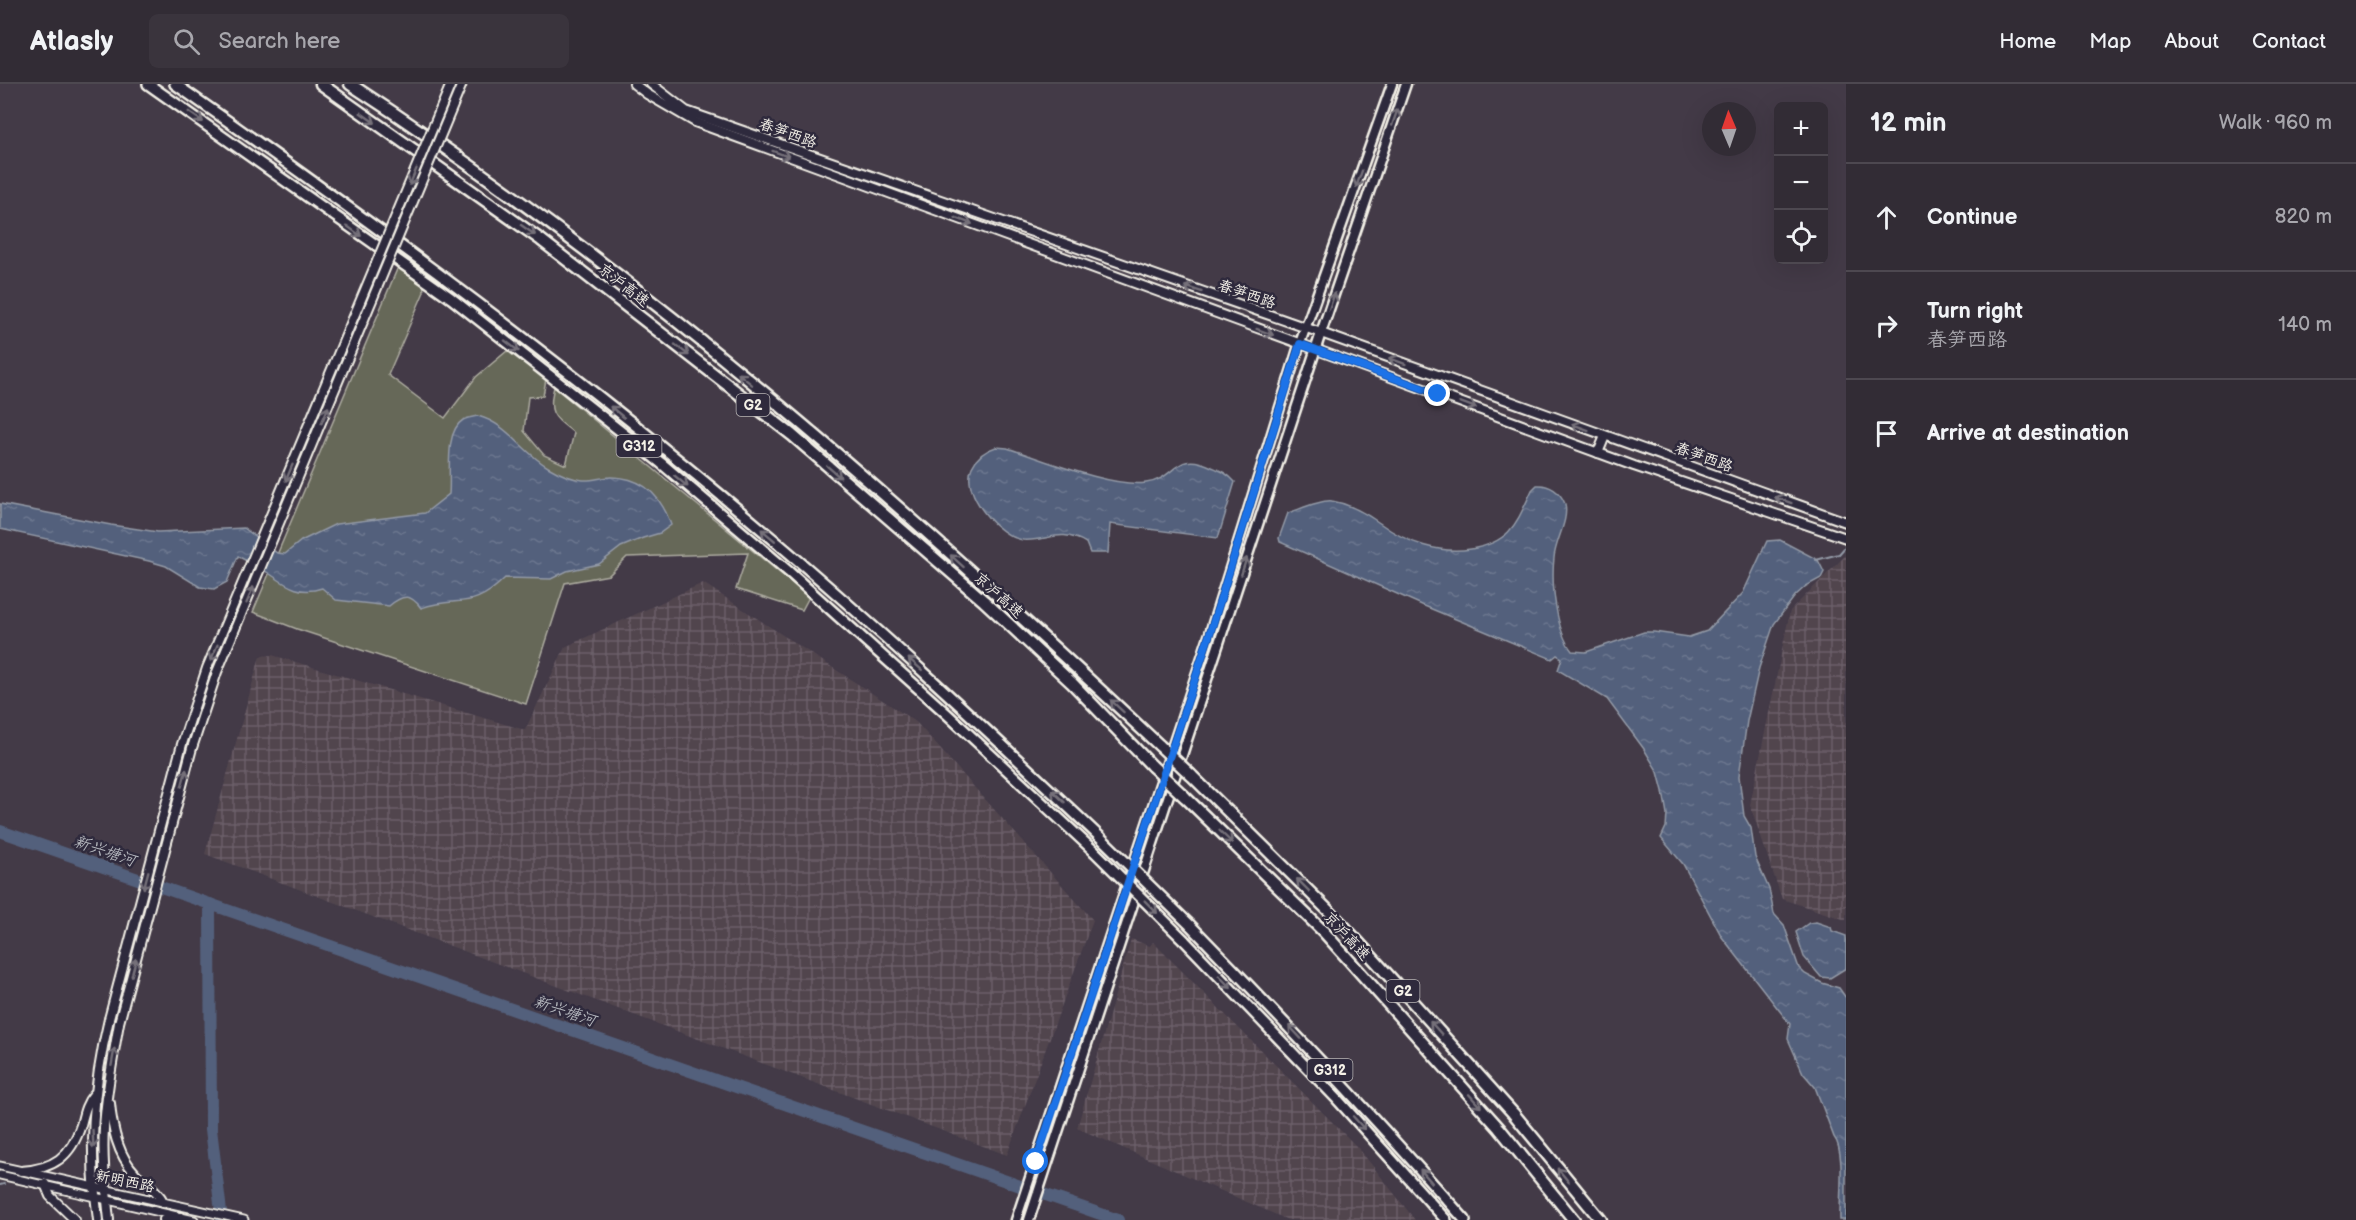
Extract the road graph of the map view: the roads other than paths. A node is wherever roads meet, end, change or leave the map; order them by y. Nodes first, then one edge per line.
1 (148, 84) edge
2 (175, 84) edge
3 (321, 84) edge
4 (350, 84) edge
5 (451, 84) edge
6 (462, 84) edge
7 (634, 84) edge
8 (651, 84) edge
9 (1392, 84) edge
10 (1406, 84) edge
11 (1305, 328) junction
12 (1321, 333) junction
13 (1300, 344) junction
14 (1315, 350) junction
15 (1605, 436) junction
16 (1598, 453) junction
17 (1842, 521) edge
18 (1846, 538) edge
19 (108, 1086) junction
20 (94, 1094) junction
21 (0, 1166) edge
22 (21, 1171) junction
23 (0, 1175) edge
24 (45, 1184) junction
25 (105, 1191) junction
26 (96, 1193) junction
27 (106, 1200) junction
28 (164, 1203) junction
29 (181, 1217) junction
30 (75, 1220) edge
31 (98, 1220) edge
32 (109, 1220) edge
33 (164, 1220) edge
34 (194, 1220) edge
35 (242, 1220) edge
36 (1016, 1220) edge
37 (1029, 1220) edge
38 (1446, 1220) edge
39 (1465, 1220) edge
40 (1575, 1220) edge
41 (1601, 1220) edge

1 -> 38 highway, G312, bridge
39 -> 2 highway, G312, bridge
3 -> 40 highway, 京沪高速 / G2, bridge
41 -> 4 highway, 京沪高速 / G2, bridge
5 -> 20 main road, bridge
19 -> 6 main road, bridge
7 -> 13 main road, 春笋西路
11 -> 8 main road, 春笋西路
9 -> 11 main road
12 -> 10 main road
11 - 12 main road, 春笋西路
11 - 13 main road
12 - 14 main road
15 -> 12 main road, 春笋西路
13 - 14 main road, 春笋西路
13 - 36 main road
14 -> 16 main road, 春笋西路
37 -> 14 main road
15 - 16 main road
17 -> 15 main road, 春笋西路
16 - 18 main road, 春笋西路
19 - 25 main road
19 - 28 main road
20 - 22 main road
20 -> 26 main road
21 - 22 street, 新明西路
22 - 26 street, 新明西路
23 - 24 street, 新明西路
24 - 26 street, 新明西路
24 - 30 main road
25 - 26 street, 新明西路
25 - 27 main road
25 - 28 street, 新明西路
26 - 27 street, 新明西路
26 - 31 main road
27 - 29 street, 新明西路
27 - 32 main road
28 - 35 street, 新明西路
29 - 33 main road
29 - 34 street, 新明西路

